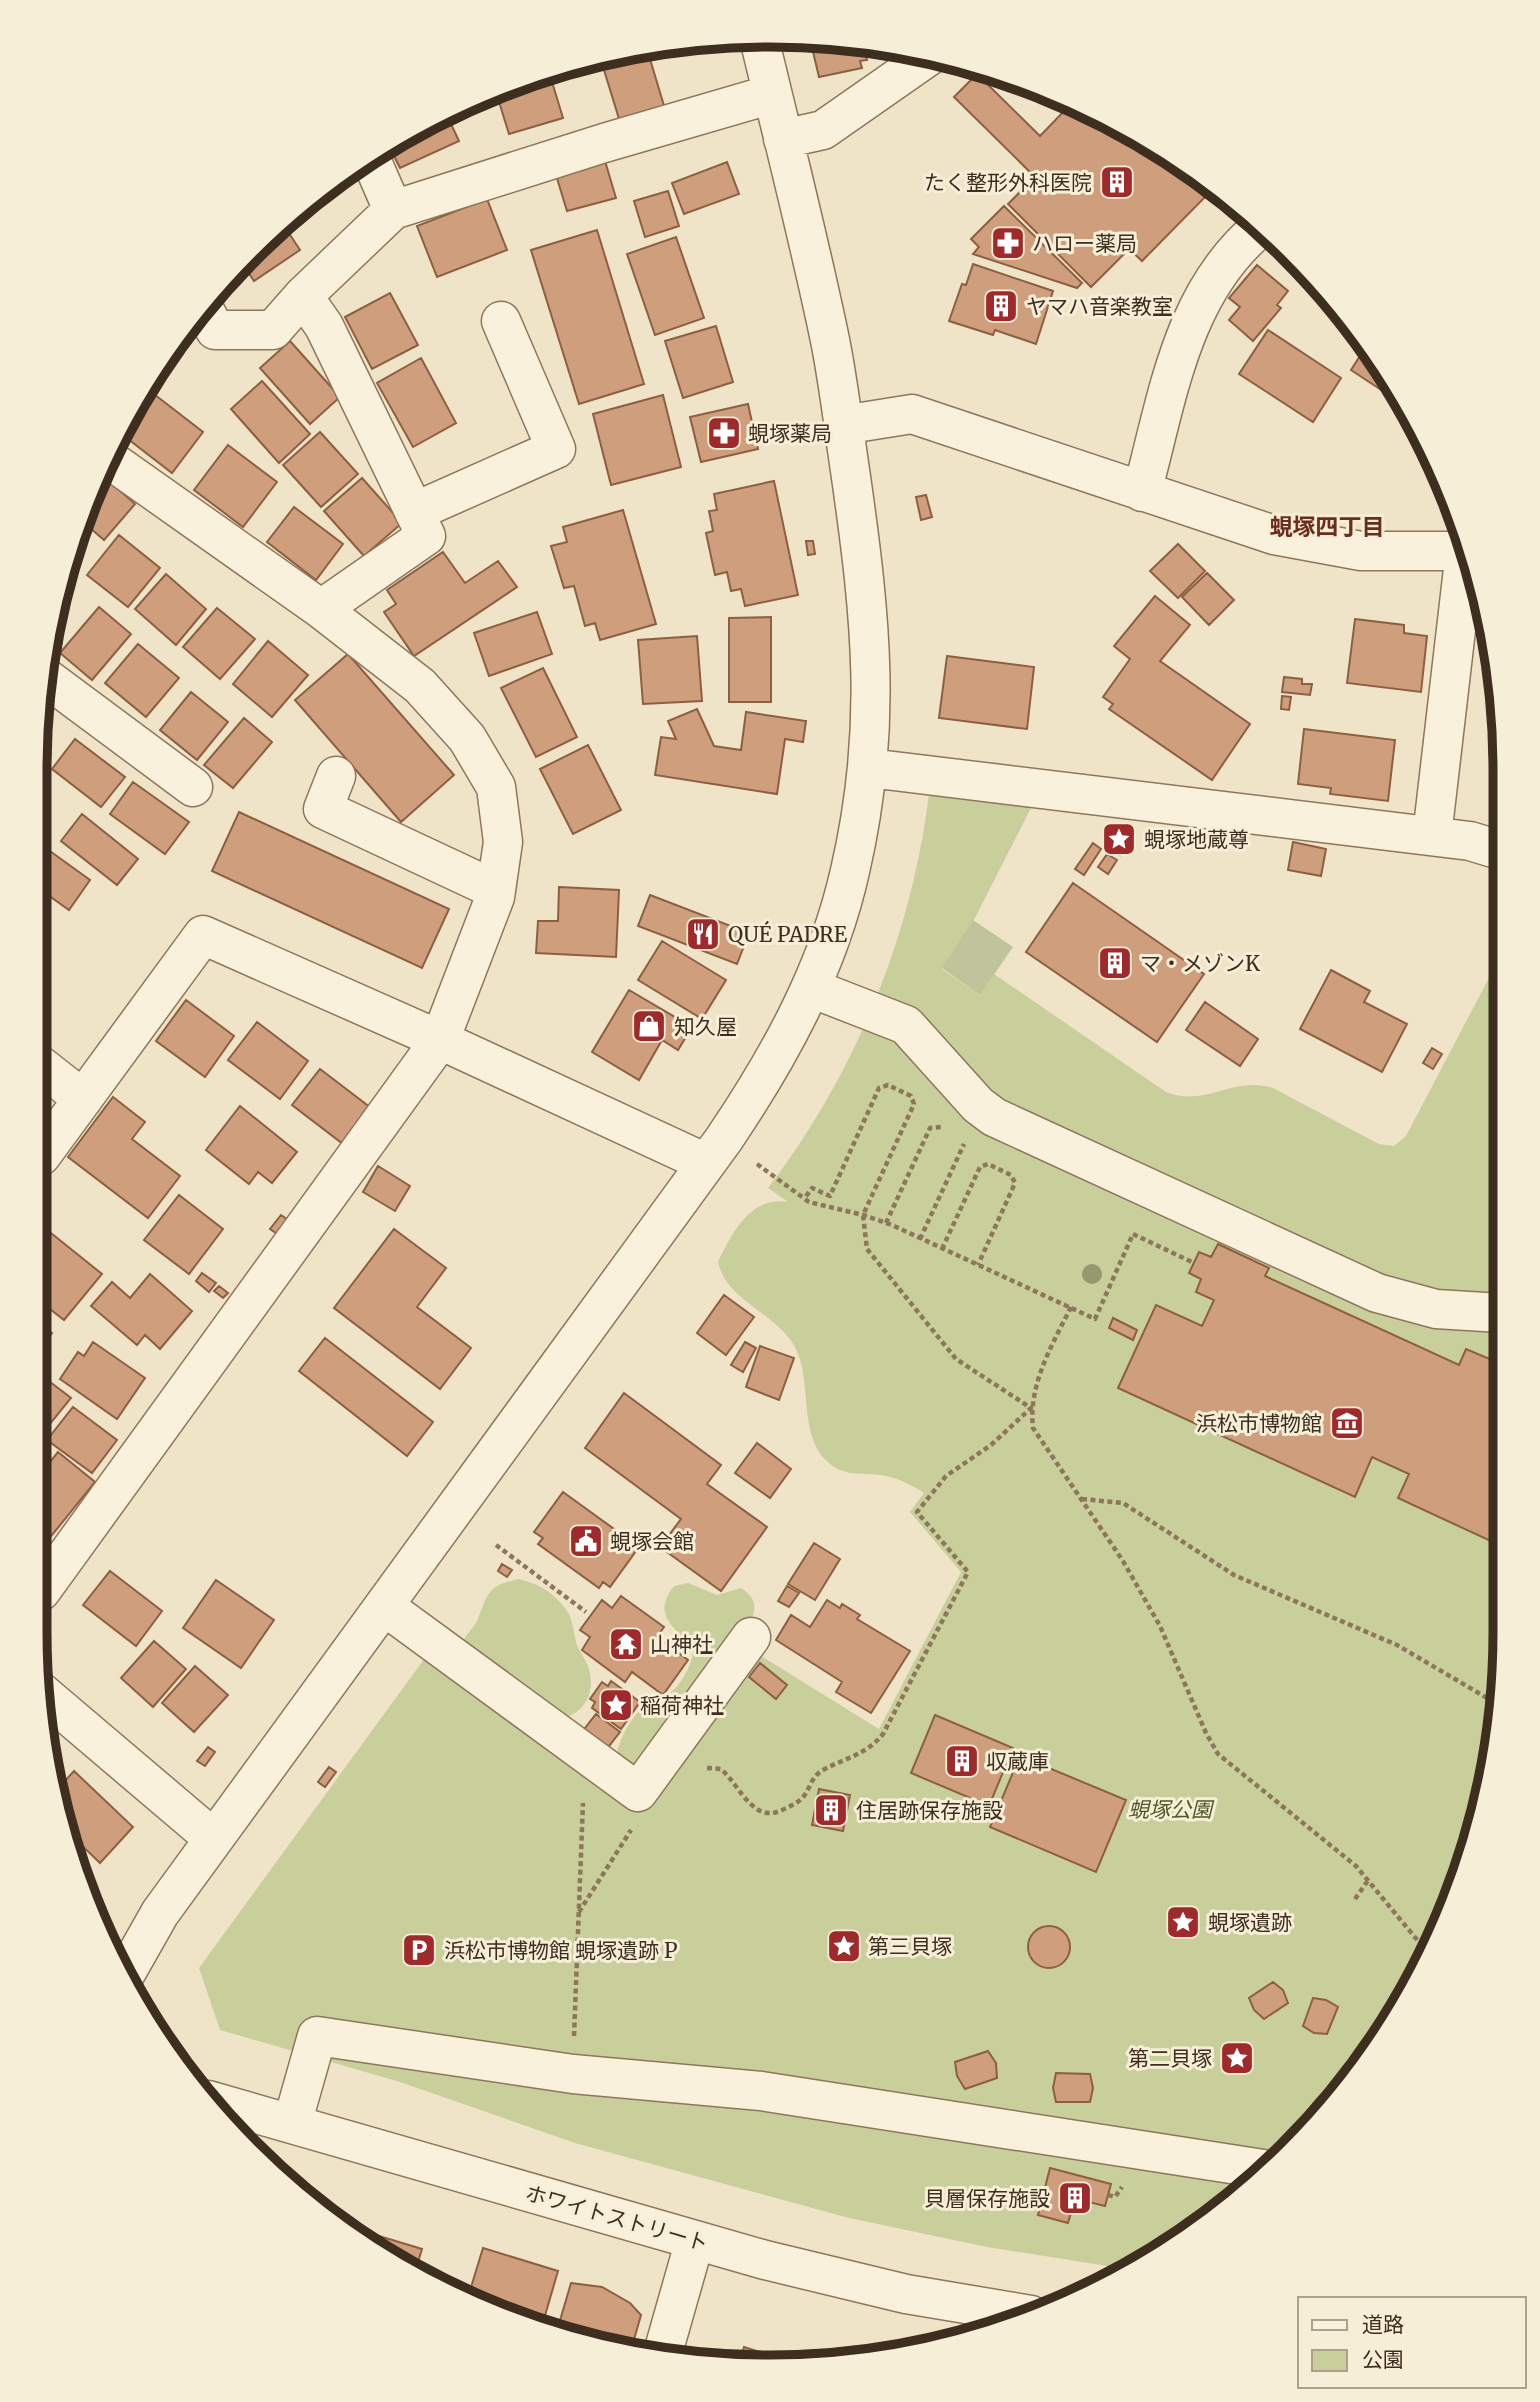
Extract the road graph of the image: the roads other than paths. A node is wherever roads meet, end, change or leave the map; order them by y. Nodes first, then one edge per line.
1 (761, 47) edge
2 (919, 63) edge
3 (772, 94) junction
4 (782, 139) junction
5 (374, 166) edge
6 (393, 210) junction
7 (1254, 234) edge
8 (303, 296) junction
9 (208, 316) edge
10 (501, 321) dead end
11 (843, 425) junction
12 (116, 464) edge
13 (1142, 492) junction
14 (414, 512) junction
15 (1458, 551) edge
16 (1464, 572) edge
17 (321, 609) junction
18 (52, 683) edge
19 (869, 768) junction
20 (336, 776) dead end
21 (193, 788) dead end
22 (1432, 836) junction
23 (1493, 848) edge
24 (496, 891) junction
25 (811, 988) junction
26 (440, 1040) junction
27 (47, 1071) edge
28 (83, 1099) junction
29 (47, 1148) edge
30 (706, 1163) junction
31 (1493, 1313) edge
32 (47, 1583) edge
33 (384, 1606) junction
34 (751, 1637) dead end
35 (51, 1700) edge
36 (214, 1839) junction
37 (130, 1966) edge
38 (223, 2104) edge
39 (292, 2124) junction
40 (1255, 2168) edge
41 (695, 2241) junction
42 (1014, 2312) edge
43 (665, 2347) edge

1 - 3 street
2 - 4 street
3 - 4 street
3 - 6 street
4 - 11 street
5 - 6 street
6 - 8 street
7 - 13 street
8 - 9 street
8 - 14 street
10 - 14 street
11 - 13 street
11 - 19 street
12 - 17 street
13 - 15 street
14 - 17 street
16 - 22 street
17 - 24 street
18 - 21 street
19 - 22 street
19 - 25 street
20 - 24 street
22 - 23 street
24 - 26 street
25 - 30 street
25 - 31 street
26 - 28 street
26 - 30 street
26 - 32 street
27 - 28 street
28 - 29 street
30 - 33 street
33 - 34 street
33 - 36 street
35 - 36 street
36 - 37 street
38 - 39 street, ホワイトストリート
39 - 40 street
39 - 41 street, ホワイトストリート
41 - 42 street, ホワイトストリート
41 - 43 street

